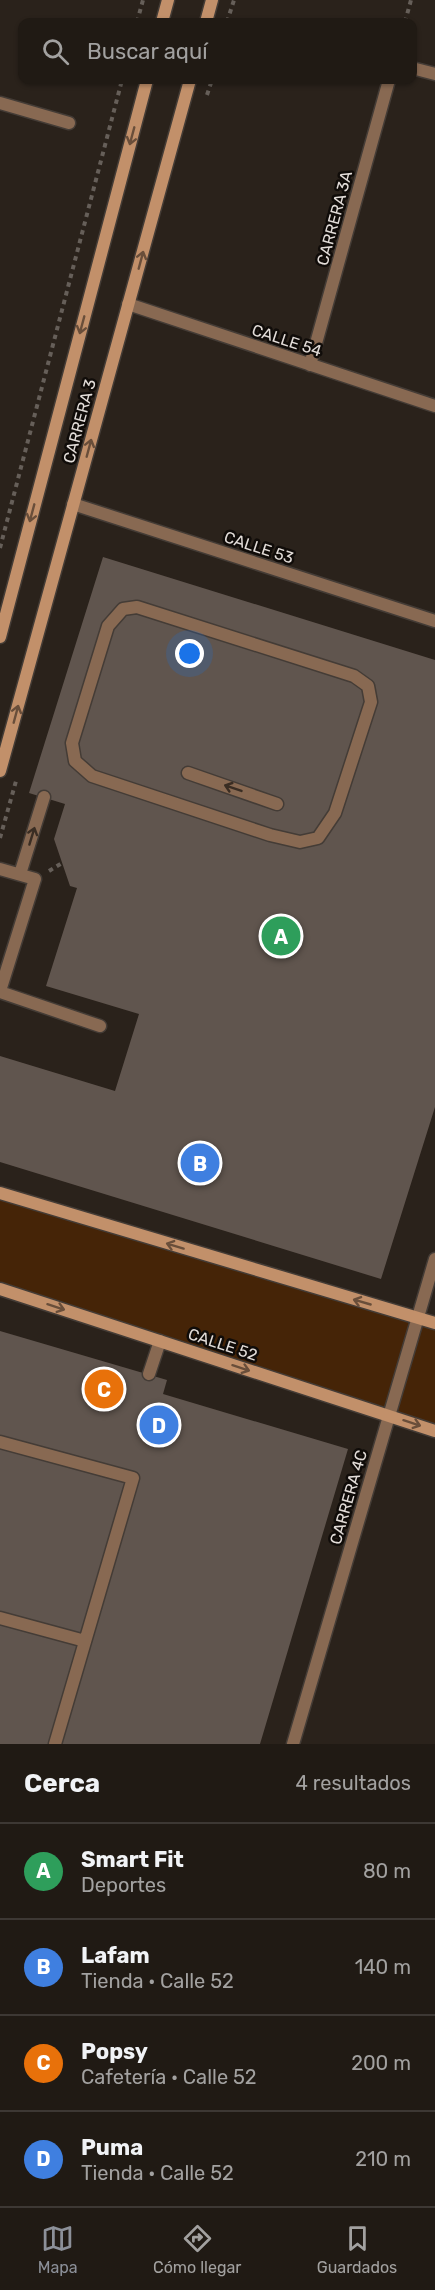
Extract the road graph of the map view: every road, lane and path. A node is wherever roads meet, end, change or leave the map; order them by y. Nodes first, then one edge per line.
1 (143, 0) edge
2 (168, 0) edge
3 (212, 0) edge
4 (234, 0) edge
5 (411, 0) edge
6 (138, 18) edge
7 (163, 18) edge
8 (207, 18) edge
9 (229, 18) edge
10 (406, 18) edge
11 (417, 69) edge
12 (435, 74) edge
13 (121, 84) edge
14 (146, 84) edge
15 (189, 84) edge
16 (388, 84) edge
17 (0, 103) edge
18 (69, 123) dead end
19 (128, 304) junction
20 (310, 365) junction
21 (435, 406) edge
22 (74, 504) junction
23 (0, 548) edge
24 (435, 621) edge
25 (0, 637) edge
26 (368, 686) joint
27 (0, 771) edge
28 (188, 773) dead end
29 (44, 797) dead end
30 (277, 804) dead end
31 (0, 869) edge
32 (20, 874) junction
33 (0, 991) edge
34 (100, 1026) dead end
35 (0, 1193) edge
36 (435, 1260) edge
37 (0, 1289) edge
38 (418, 1318) junction
39 (435, 1323) edge
40 (160, 1341) junction
41 (149, 1374) dead end
42 (389, 1416) junction
43 (435, 1431) edge
44 (0, 1442) edge
45 (0, 1618) edge
46 (85, 1641) junction
47 (55, 1744) edge
48 (293, 1744) edge

1 - 6 path
2 - 7 street
3 - 8 street
4 - 9 path
5 - 10 path
11 - 12 street
13 - 23 path
14 -> 25 street, CARRERA 3
19 -> 15 street, CARRERA 3
16 - 20 street, CARRERA 3A
17 - 18 street
19 - 20 street, CALLE 54
22 -> 19 street, CARRERA 3
20 - 21 street, CALLE 54
22 - 24 street, CALLE 53
27 -> 22 street, CARRERA 3
26 - 26 street
30 -> 28 street
32 -> 29 street
31 - 32 street
32 - 33 street
33 - 34 street
38 -> 35 street
36 - 38 street, CARRERA 4C
37 -> 40 street, CALLE 52
38 - 39 street
38 - 42 street, CARRERA 4C
40 - 41 street
40 -> 42 street, CALLE 52
42 -> 43 street, CALLE 52
42 - 48 street, CARRERA 4C
44 - 46 street
45 - 46 street
46 - 47 street

